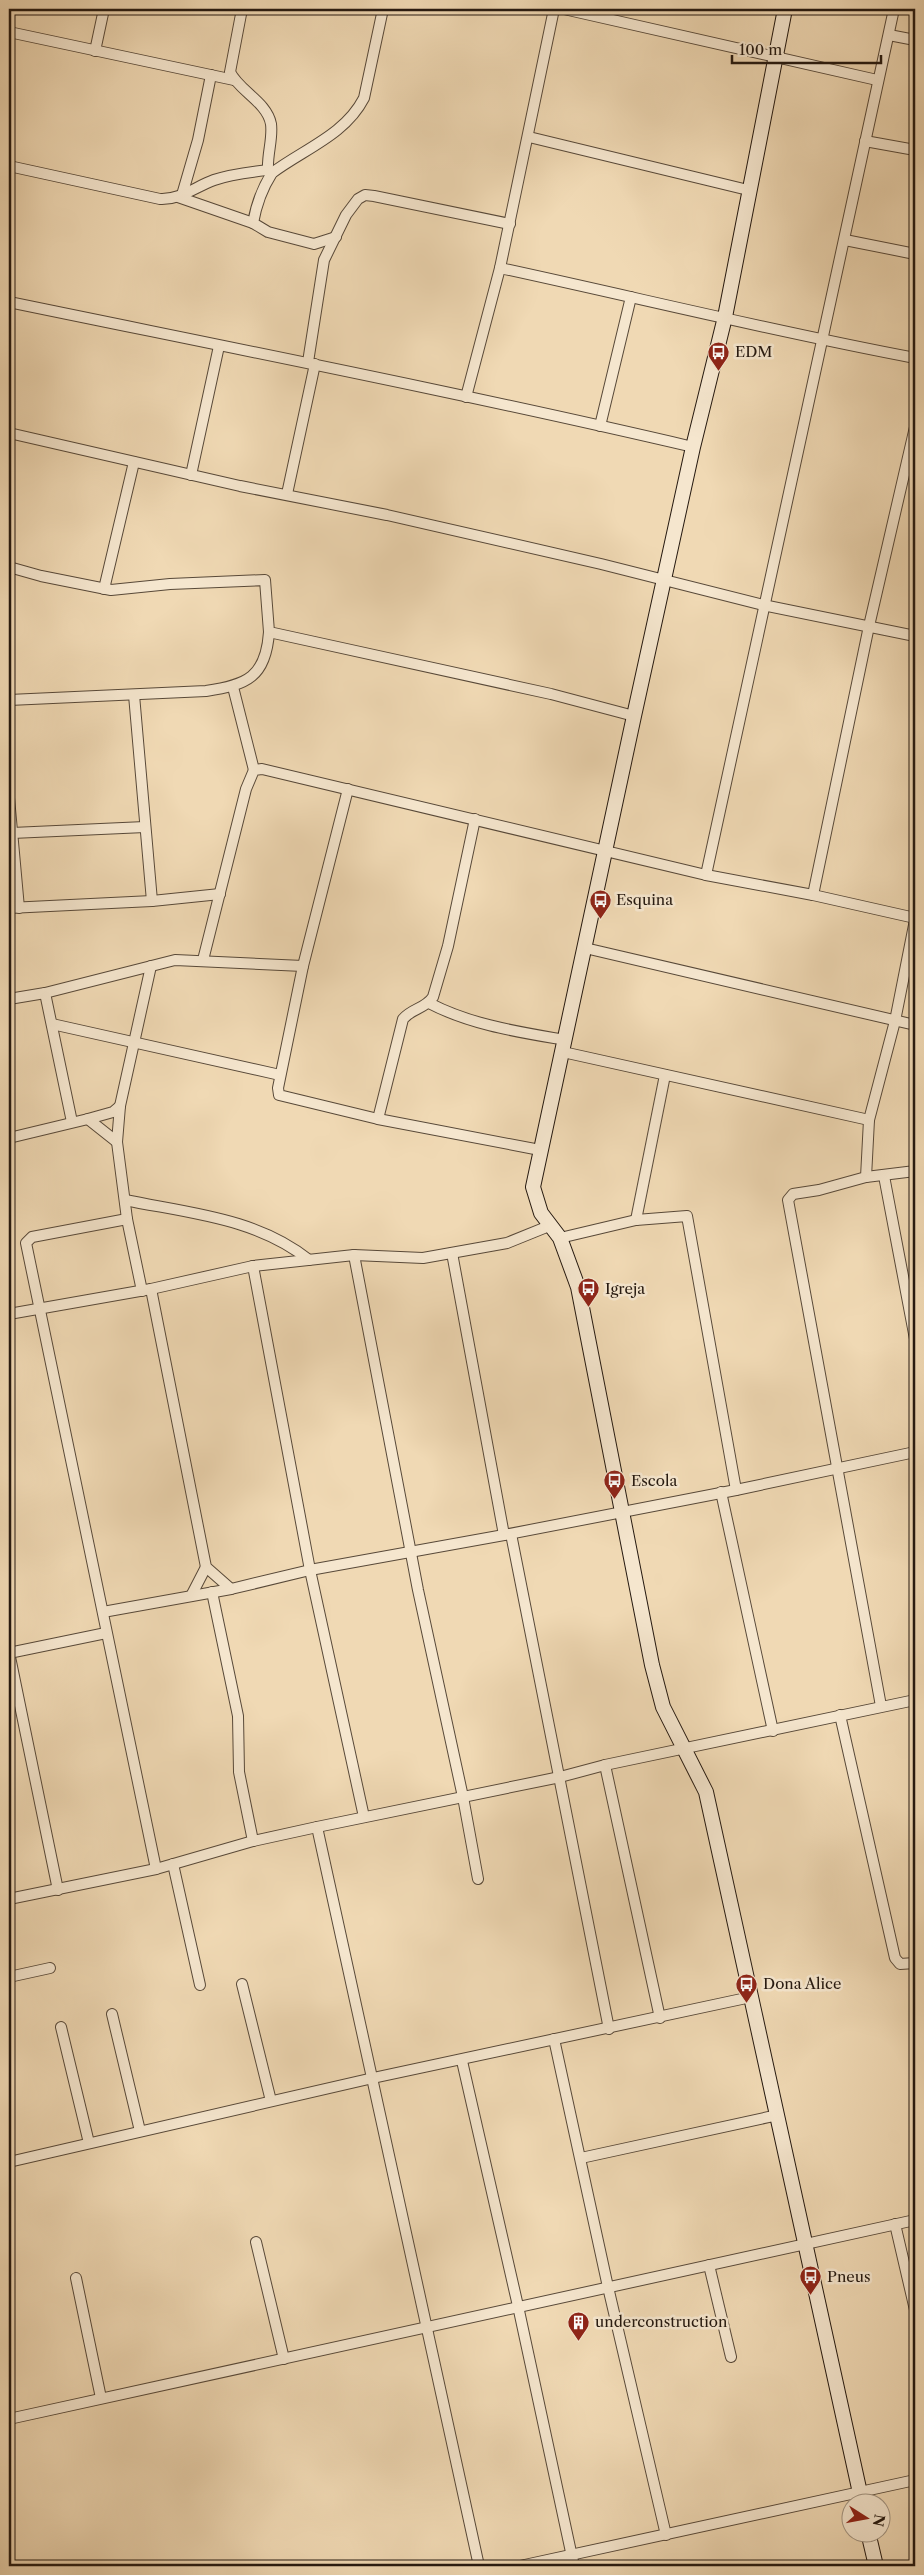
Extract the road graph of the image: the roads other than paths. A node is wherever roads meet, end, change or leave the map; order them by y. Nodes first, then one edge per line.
1 (104, 9) edge
2 (242, 9) edge
3 (383, 9) edge
4 (554, 9) edge
5 (564, 9) edge
6 (785, 9) edge
7 (894, 9) edge
8 (9, 32) edge
9 (889, 35) junction
10 (915, 40) edge
11 (95, 51) junction
12 (775, 57) junction
13 (211, 75) junction
14 (234, 80) junction
15 (878, 80) junction
16 (529, 137) junction
17 (865, 141) junction
18 (915, 150) edge
19 (267, 155) junction
20 (9, 166) edge
21 (250, 172) junction
22 (270, 172) junction
23 (748, 190) junction
24 (180, 196) junction
25 (253, 223) junction
26 (510, 224) junction
27 (336, 237) junction
28 (845, 240) junction
29 (314, 244) junction
30 (915, 254) edge
31 (324, 260) junction
32 (500, 268) junction
33 (631, 297) junction
34 (9, 302) edge
35 (725, 317) junction
36 (824, 341) junction
37 (219, 346) junction
38 (915, 358) edge
39 (312, 363) junction
40 (466, 397) junction
41 (600, 426) junction
42 (915, 427) edge
43 (9, 433) edge
44 (693, 447) junction
45 (134, 462) junction
46 (191, 475) junction
47 (287, 494) junction
48 (9, 567) edge
49 (665, 580) junction
50 (104, 589) junction
51 (763, 605) junction
52 (869, 626) junction
53 (270, 632) junction
54 (915, 636) edge
55 (233, 687) junction
56 (134, 694) junction
57 (9, 700) edge
58 (634, 716) junction
59 (254, 770) junction
60 (348, 789) junction
61 (9, 798) edge
62 (475, 819) junction
63 (145, 827) junction
64 (12, 833) junction
65 (605, 850) junction
66 (706, 875) junction
67 (220, 894) junction
68 (813, 895) junction
69 (152, 901) junction
70 (14, 908) edge
71 (915, 919) edge
72 (585, 948) junction
73 (203, 960) junction
74 (151, 966) junction
75 (303, 966) junction
76 (45, 993) junction
77 (9, 999) edge
78 (429, 1003) junction
79 (895, 1021) junction
80 (52, 1024) junction
81 (915, 1025) edge
82 (135, 1044) junction
83 (564, 1046) junction
84 (280, 1075) junction
85 (665, 1075) junction
86 (120, 1106) junction
87 (88, 1120) junction
88 (378, 1120) junction
89 (869, 1120) junction
90 (72, 1122) junction
91 (9, 1138) edge
92 (117, 1142) junction
93 (540, 1150) junction
94 (915, 1171) edge
95 (884, 1176) junction
96 (866, 1177) junction
97 (125, 1200) junction
98 (127, 1219) junction
99 (636, 1220) junction
100 (549, 1226) junction
101 (560, 1238) junction
102 (452, 1253) junction
103 (354, 1255) junction
104 (309, 1260) junction
105 (253, 1266) junction
106 (147, 1290) junction
107 (39, 1308) junction
108 (9, 1314) edge
109 (915, 1339) edge
110 (915, 1452) edge
111 (838, 1469) junction
112 (736, 1490) junction
113 (721, 1492) junction
114 (623, 1511) junction
115 (507, 1535) junction
116 (411, 1552) junction
117 (206, 1567) junction
118 (310, 1570) junction
119 (231, 1589) junction
120 (212, 1592) junction
121 (191, 1596) junction
122 (103, 1612) junction
123 (106, 1633) junction
124 (9, 1653) edge
125 (915, 1700) edge
126 (881, 1706) junction
127 (840, 1715) junction
128 (773, 1731) junction
129 (684, 1750) junction
130 (605, 1765) junction
131 (560, 1777) junction
132 (463, 1797) junction
133 (364, 1817) junction
134 (317, 1826) junction
135 (253, 1841) junction
136 (173, 1864) junction
137 (156, 1868) junction
138 (478, 1879) dead end
139 (58, 1890) junction
140 (9, 1899) edge
141 (915, 1963) edge
142 (50, 1968) dead end
143 (9, 1977) edge
144 (242, 1984) dead end
145 (200, 1985) dead end
146 (751, 1997) junction
147 (112, 2014) dead end
148 (660, 2018) junction
149 (60, 2027) dead end
150 (609, 2029) junction
151 (554, 2040) junction
152 (462, 2061) junction
153 (373, 2078) junction
154 (270, 2101) junction
155 (778, 2115) junction
156 (140, 2131) junction
157 (89, 2143) junction
158 (581, 2158) junction
159 (9, 2162) edge
160 (915, 2220) edge
161 (895, 2224) junction
162 (256, 2242) dead end
163 (806, 2243) junction
164 (709, 2265) junction
165 (76, 2278) dead end
166 (608, 2287) junction
167 (518, 2306) junction
168 (915, 2310) edge
169 (427, 2327) junction
170 (731, 2357) dead end
171 (284, 2359) junction
172 (101, 2398) junction
173 (9, 2419) edge
174 (915, 2480) edge
175 (860, 2492) edge
176 (877, 2492) edge
177 (842, 2501) edge
178 (666, 2535) junction
179 (870, 2542) edge
180 (572, 2556) junction
181 (479, 2566) edge
182 (520, 2566) edge
183 (574, 2566) edge
184 (876, 2566) edge

1 - 11 street
2 - 14 street
3 - 22 street
4 - 16 street
5 - 12 street
6 - 12 street
7 - 9 street
8 - 11 street
9 - 10 street
9 - 15 street
11 - 13 street
12 - 15 street
12 - 23 street
13 - 14 street
13 - 24 street
14 - 19 street
15 - 17 street
16 - 23 street
16 - 26 street
17 - 18 street
17 - 28 street
19 - 21 street
19 - 22 street
20 - 24 street
21 - 22 street
21 - 24 street
22 - 25 street
23 - 35 street
24 - 25 street
25 - 29 street
26 - 27 street
26 - 32 street
27 - 29 street
27 - 31 street
28 - 30 street
28 - 36 street
29 - 31 street
31 - 39 street
32 - 33 street
32 - 40 street
33 - 35 street
33 - 41 street
34 - 37 street
35 - 36 street
35 - 44 street
36 - 38 street
36 - 51 street
37 - 39 street
37 - 46 street
39 - 40 street
39 - 47 street
40 - 41 street
41 - 44 street
42 - 52 street
43 - 45 street
44 - 49 street
45 - 46 street
45 - 50 street
46 - 47 street
47 - 49 street
48 - 50 street
49 - 51 street
49 - 58 street
50 - 53 street
51 - 52 street
51 - 66 street
52 - 54 street
52 - 68 street
53 - 55 street
53 - 58 street
55 - 56 street
55 - 59 street
56 - 57 street
56 - 63 street
58 - 65 street
59 - 60 street
59 - 67 street
60 - 62 street
60 - 75 street
61 - 64 street
62 - 65 street
62 - 78 street
63 - 64 street
63 - 69 street
64 - 70 street
65 - 66 street
65 - 72 street
66 - 68 street
67 - 69 street
67 - 73 street
68 - 71 street
69 - 70 street
71 - 79 street
72 - 79 street
72 - 83 street
73 - 74 street
73 - 75 street
74 - 76 street
74 - 82 street
75 - 84 street
76 - 77 street
76 - 80 street
78 - 83 street
78 - 88 street
79 - 81 street
79 - 89 street
80 - 82 street
80 - 90 street
82 - 84 street
82 - 86 street
83 - 85 street
83 - 93 street
84 - 88 street
85 - 89 street
85 - 99 street
86 - 87 street
86 - 92 street
87 - 90 street
87 - 92 street
88 - 93 street
89 - 96 street
90 - 91 street
92 - 97 street
93 - 100 street
94 - 95 street
95 - 96 street
95 - 109 street
96 - 111 street
97 - 98 street
97 - 104 street
98 - 106 street
98 - 107 street
99 - 101 street
99 - 112 street
100 - 101 street
100 - 102 street
101 - 114 street
102 - 103 street
102 - 115 street
103 - 104 street
103 - 116 street
104 - 105 street
105 - 106 street
105 - 118 street
106 - 107 street
106 - 117 street
107 - 108 street
107 - 122 street
110 - 111 street
111 - 112 street
111 - 126 street
112 - 113 street
113 - 114 street
113 - 128 street
114 - 115 street
114 - 129 street
115 - 116 street
115 - 131 street
116 - 118 street
116 - 132 street
117 - 119 street
117 - 121 street
118 - 119 street
118 - 133 street
119 - 120 street
120 - 121 street
120 - 135 street
121 - 122 street
122 - 123 street
123 - 124 street
123 - 137 street
124 - 139 street
125 - 126 street
126 - 127 street
127 - 128 street
127 - 141 street
128 - 129 street
129 - 130 street
129 - 146 street
130 - 131 street
130 - 148 street
131 - 132 street
131 - 150 street
132 - 133 street
132 - 138 street
133 - 134 street
134 - 135 street
134 - 153 street
135 - 136 street
136 - 137 street
136 - 145 street
137 - 139 street
139 - 140 street
142 - 143 street
144 - 154 street
146 - 148 street
146 - 155 street
147 - 156 street
148 - 150 street
149 - 157 street
150 - 151 street
151 - 152 street
151 - 158 street
152 - 153 street
152 - 167 street
153 - 154 street
153 - 169 street
154 - 156 street
155 - 158 street
155 - 163 street
156 - 157 street
157 - 159 street
158 - 166 street
160 - 161 street
161 - 163 street
161 - 168 street
162 - 171 street
163 - 164 street
163 - 175 street
164 - 166 street
164 - 170 street
165 - 172 street
166 - 167 street
166 - 178 street
167 - 169 street
167 - 180 street
169 - 171 street
169 - 181 street
171 - 172 street
172 - 173 street
174 - 176 street
177 - 178 street
178 - 180 street
179 - 184 street
180 - 182 street
180 - 183 street

